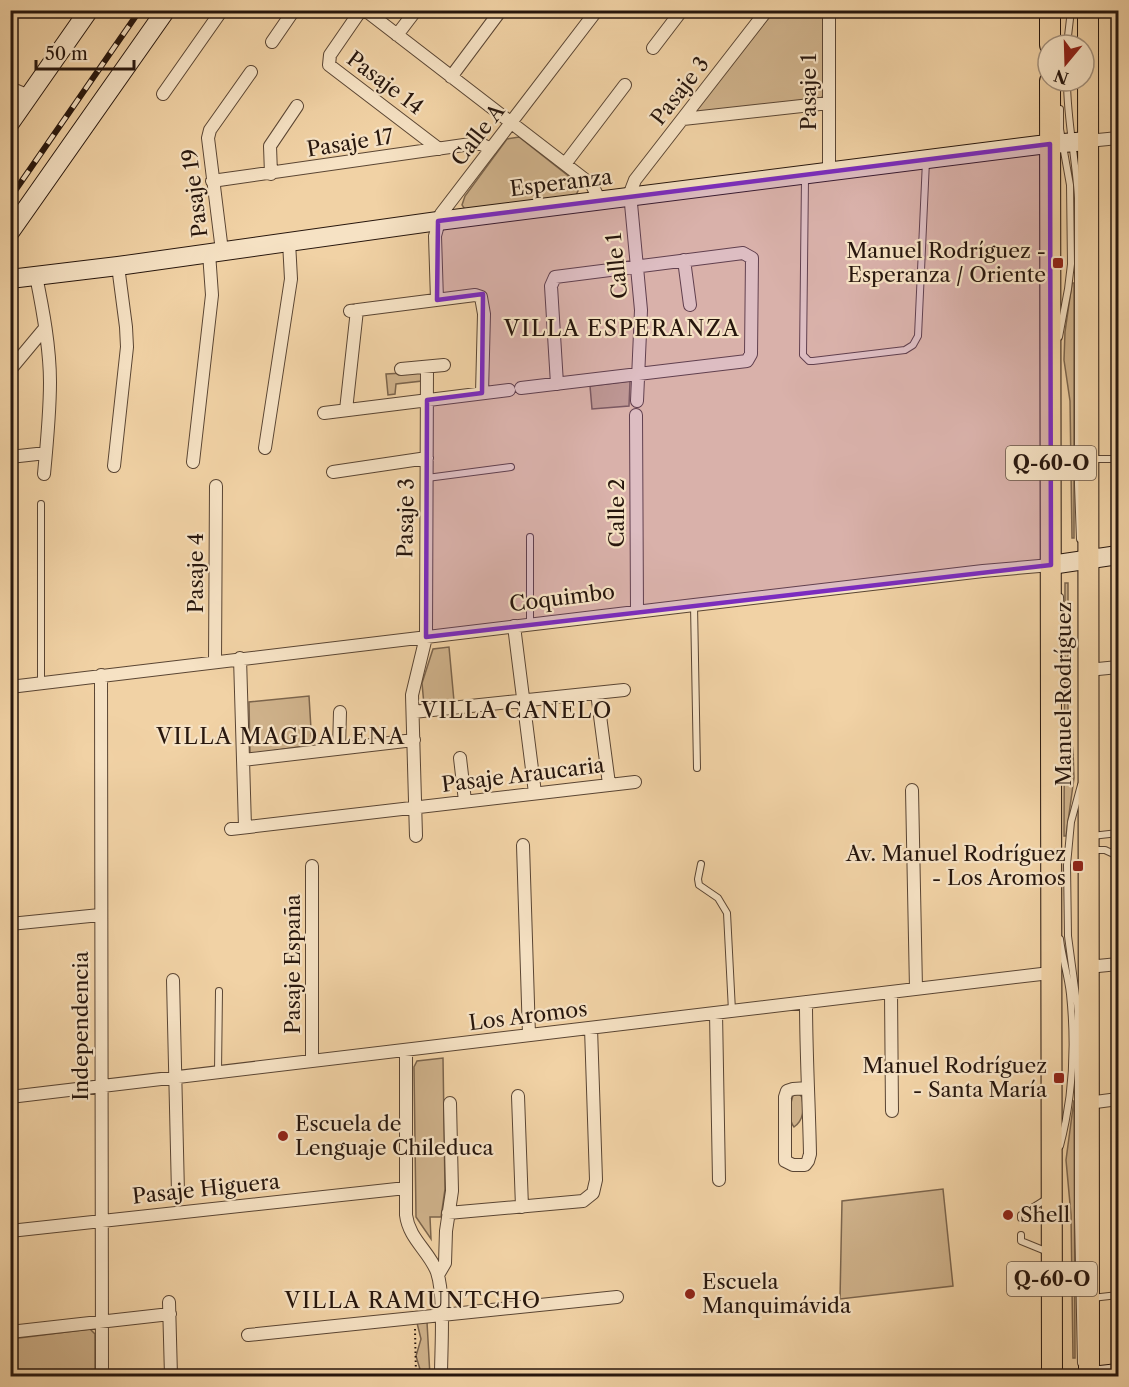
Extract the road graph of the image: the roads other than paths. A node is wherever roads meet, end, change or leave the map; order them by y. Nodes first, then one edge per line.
1 (89, 10) edge
2 (166, 10) edge
3 (222, 10) edge
4 (294, 10) edge
5 (363, 10) edge
6 (416, 10) edge
7 (501, 10) edge
8 (597, 10) edge
9 (682, 10) edge
10 (829, 10) edge
11 (1050, 10) edge
12 (1071, 10) edge
13 (1088, 10) edge
14 (764, 12) edge
15 (1050, 33) edge
16 (1068, 33) edge
17 (397, 35) junction
18 (272, 42) dead end
19 (653, 48) dead end
20 (251, 72) dead end
21 (451, 76) junction
22 (625, 85) dead end
23 (10, 88) edge
24 (1056, 93) edge
25 (1067, 93) edge
26 (163, 94) dead end
27 (29, 96) junction
28 (1060, 101) dead end
29 (829, 102) junction
30 (297, 106) dead end
31 (683, 119) junction
32 (10, 123) edge
33 (512, 123) junction
34 (1119, 138) edge
35 (1068, 142) junction
36 (440, 149) junction
37 (491, 149) junction
38 (926, 160) junction
39 (565, 164) junction
40 (829, 173) junction
41 (271, 174) junction
42 (805, 176) junction
43 (212, 181) junction
44 (630, 198) junction
45 (598, 201) junction
46 (438, 221) junction
47 (10, 232) edge
48 (289, 242) junction
49 (215, 252) junction
50 (684, 260) junction
51 (118, 266) junction
52 (637, 266) junction
53 (36, 276) junction
54 (10, 279) edge
55 (437, 300) junction
56 (690, 305) dead end
57 (45, 328) junction
58 (444, 365) dead end
59 (427, 367) junction
60 (401, 369) dead end
61 (10, 370) edge
62 (639, 374) junction
63 (556, 384) junction
64 (482, 393) junction
65 (427, 400) junction
66 (637, 401) dead end
67 (346, 410) junction
68 (324, 413) dead end
69 (636, 415) dead end
70 (266, 448) dead end
71 (46, 453) junction
72 (10, 457) edge
73 (427, 458) junction
74 (1088, 459) junction
75 (1119, 459) edge
76 (193, 462) dead end
77 (114, 466) dead end
78 (511, 467) dead end
79 (333, 472) dead end
80 (44, 474) dead end
81 (426, 478) junction
82 (216, 486) dead end
83 (40, 504) dead end
84 (530, 537) dead end
85 (1119, 555) edge
86 (1088, 558) junction
87 (1051, 565) junction
88 (694, 605) junction
89 (637, 611) junction
90 (530, 624) junction
91 (514, 626) junction
92 (1060, 629) dead end
93 (426, 637) junction
94 (240, 658) junction
95 (215, 661) junction
96 (1119, 667) edge
97 (1088, 670) junction
98 (101, 675) junction
99 (41, 683) junction
100 (10, 687) edge
101 (624, 690) dead end
102 (597, 693) junction
103 (524, 700) junction
104 (340, 711) dead end
105 (413, 712) junction
106 (414, 740) junction
107 (1088, 747) junction
108 (339, 749) junction
109 (460, 758) dead end
110 (243, 760) junction
111 (697, 768) dead end
112 (635, 782) dead end
113 (609, 784) junction
114 (912, 790) dead end
115 (535, 793) junction
116 (465, 801) junction
117 (415, 807) junction
118 (245, 827) junction
119 (231, 829) dead end
120 (1119, 833) edge
121 (416, 836) dead end
122 (1088, 843) junction
123 (523, 845) dead end
124 (1119, 856) edge
125 (1060, 862) dead end
126 (700, 864) dead end
127 (312, 866) dead end
128 (1060, 897) dead end
129 (100, 915) junction
130 (10, 924) edge
131 (1060, 934) dead end
132 (1119, 964) edge
133 (1088, 967) junction
134 (1050, 973) junction
135 (173, 980) dead end
136 (916, 989) junction
137 (219, 991) dead end
138 (891, 992) junction
139 (806, 1002) junction
140 (732, 1011) junction
141 (716, 1012) junction
142 (591, 1028) junction
143 (528, 1035) junction
144 (406, 1050) junction
145 (312, 1061) junction
146 (218, 1072) junction
147 (176, 1077) junction
148 (100, 1086) junction
149 (808, 1089) junction
150 (518, 1096) dead end
151 (10, 1097) edge
152 (1119, 1100) edge
153 (450, 1103) dead end
154 (1089, 1103) junction
155 (892, 1111) dead end
156 (719, 1180) dead end
157 (406, 1188) junction
158 (1051, 1189) junction
159 (178, 1193) dead end
160 (522, 1207) junction
161 (448, 1213) junction
162 (1021, 1218) dead end
163 (101, 1220) junction
164 (10, 1231) edge
165 (1021, 1235) dead end
166 (1052, 1254) junction
167 (438, 1275) junction
168 (1119, 1295) edge
169 (617, 1297) dead end
170 (1089, 1298) junction
171 (441, 1315) junction
172 (102, 1322) junction
173 (10, 1332) edge
174 (248, 1335) dead end
175 (1119, 1373) edge
176 (102, 1377) edge
177 (171, 1377) edge
178 (441, 1377) edge
179 (1052, 1377) edge
180 (1090, 1377) edge

1 - 27 street
2 - 47 street
3 - 26 street
4 - 18 street
5 - 17 street
5 - 36 street, Pasaje 14
6 - 17 street
7 - 21 street
8 - 33 street, Calle A
9 - 19 street
10 - 29 street, Pasaje 1
11 - 15 main road
12 - 16 lane
13 - 35 main road, Manuel Rodríguez / Q-60-O
14 - 31 street, Pasaje 3
17 - 21 street
20 - 43 street, Pasaje 19
21 - 33 street
22 - 39 street
23 - 27 street
24 - 35 main road, Manuel Rodríguez / Q-60-O
25 - 35 lane
27 - 32 street
28 - 35 lane
29 - 31 street
29 - 40 street, Pasaje 1
30 - 41 street
31 - 44 street, Pasaje 3
33 - 37 street, Calle A
33 - 39 street
34 - 35 street, Esperanza
35 - 38 street, Esperanza
35 - 74 main road, Manuel Rodríguez / Q-60-O
35 - 86 lane
35 - 87 main road, Manuel Rodríguez / Q-60-O
36 - 37 street, Pasaje 17
36 - 41 street, Pasaje 17
37 - 46 street, Calle A
38 - 40 street, Esperanza
38 - 42 lane
39 - 45 street
40 - 42 street, Esperanza
41 - 43 street, Pasaje 17
42 - 44 street, Esperanza
43 - 49 street, Pasaje 19
44 - 45 street, Esperanza
44 - 52 street, Calle 1
45 - 46 street, Esperanza
46 - 48 street, Esperanza
46 - 55 street, Calle A
48 - 49 street, Esperanza
48 - 70 street
49 - 51 street, Esperanza
49 - 76 street, Pasaje 19
50 - 52 street
50 - 56 street
50 - 62 street
51 - 53 street, Esperanza
51 - 77 street
52 - 62 street, Calle 1
52 - 63 street
53 - 54 street, Esperanza
53 - 57 street
55 - 64 street
55 - 67 street
57 - 61 street
57 - 71 street
58 - 59 street
59 - 60 street
59 - 65 street, Pasaje 3
62 - 63 street
62 - 66 street, Calle 1
63 - 64 street
64 - 65 street
65 - 67 street
65 - 73 street, Pasaje 3
67 - 68 street
69 - 89 street, Calle 2
71 - 72 street
71 - 80 street
73 - 79 street
73 - 81 street, Pasaje 3
74 - 75 lane
74 - 86 main road, Manuel Rodríguez / Q-60-O
78 - 81 lane
81 - 93 street, Pasaje 3
82 - 95 street, Pasaje 4
83 - 99 lane
84 - 90 lane
85 - 86 street, Coquimbo
86 - 87 street, Coquimbo
86 - 97 main road, Manuel Rodríguez / Q-60-O
87 - 88 street, Coquimbo
87 - 92 lane
87 - 134 main road, Manuel Rodríguez / Q-60-O
88 - 89 street, Coquimbo
88 - 111 lane
89 - 90 street, Coquimbo
90 - 91 street, Coquimbo
91 - 93 street, Coquimbo
91 - 103 street
93 - 94 street, Coquimbo
93 - 105 street, Pasaje 3
94 - 95 street, Coquimbo
94 - 110 street
95 - 98 street, Coquimbo
96 - 97 street
97 - 107 main road, Manuel Rodríguez / Q-60-O
98 - 99 street, Coquimbo
98 - 129 street, Independencia
99 - 100 street, Coquimbo
101 - 102 street
102 - 103 street
102 - 113 street
103 - 105 street
103 - 115 street
104 - 108 street
105 - 106 street, Pasaje 3
106 - 108 street
106 - 117 street, Pasaje 3
107 - 122 main road, Manuel Rodríguez / Q-60-O
107 - 180 lane
108 - 110 street
109 - 116 street
110 - 118 street
112 - 113 street, Pasaje Araucaria
113 - 115 street, Pasaje Araucaria
114 - 136 street
115 - 116 street, Pasaje Araucaria
116 - 117 street, Pasaje Araucaria
117 - 118 street, Pasaje Araucaria
117 - 121 street, Pasaje 3
118 - 119 street, Pasaje Araucaria
120 - 122 lane
122 - 124 lane
122 - 133 main road, Manuel Rodríguez / Q-60-O
123 - 143 street
125 - 128 lane
126 - 140 lane
127 - 145 street, Pasaje España
129 - 130 street
129 - 148 street, Independencia
131 - 158 lane
132 - 133 street
133 - 154 main road, Manuel Rodríguez / Q-60-O
134 - 136 street, Los Aromos
134 - 158 main road, Manuel Rodríguez / Q-60-O
135 - 147 street
136 - 138 street, Los Aromos
137 - 146 lane
138 - 139 street, Los Aromos
138 - 155 street
139 - 140 street, Los Aromos
139 - 149 street
140 - 141 street, Los Aromos
141 - 142 street, Los Aromos
141 - 156 street
142 - 143 street, Los Aromos
142 - 160 street
143 - 144 street, Los Aromos
144 - 145 street, Los Aromos
144 - 157 street
145 - 146 street, Los Aromos
146 - 147 street, Los Aromos
147 - 148 street, Los Aromos
147 - 159 street
148 - 151 street, Los Aromos
148 - 163 street, Independencia
149 - 149 street
150 - 160 street
152 - 154 street
153 - 161 street
154 - 170 main road, Manuel Rodríguez / Q-60-O
157 - 163 street, Pasaje Higuera
157 - 167 street
158 - 162 lane
158 - 166 main road, Manuel Rodríguez / Q-60-O
160 - 161 street
161 - 167 street
163 - 164 street, Pasaje Higuera
163 - 172 street, Independencia
165 - 166 lane
166 - 179 main road, Manuel Rodríguez / Q-60-O
167 - 171 street
168 - 170 lane
169 - 171 street
170 - 180 main road, Manuel Rodríguez / Q-60-O
171 - 174 street
171 - 178 street
172 - 173 street
172 - 176 street, Independencia
172 - 177 street
175 - 180 street

